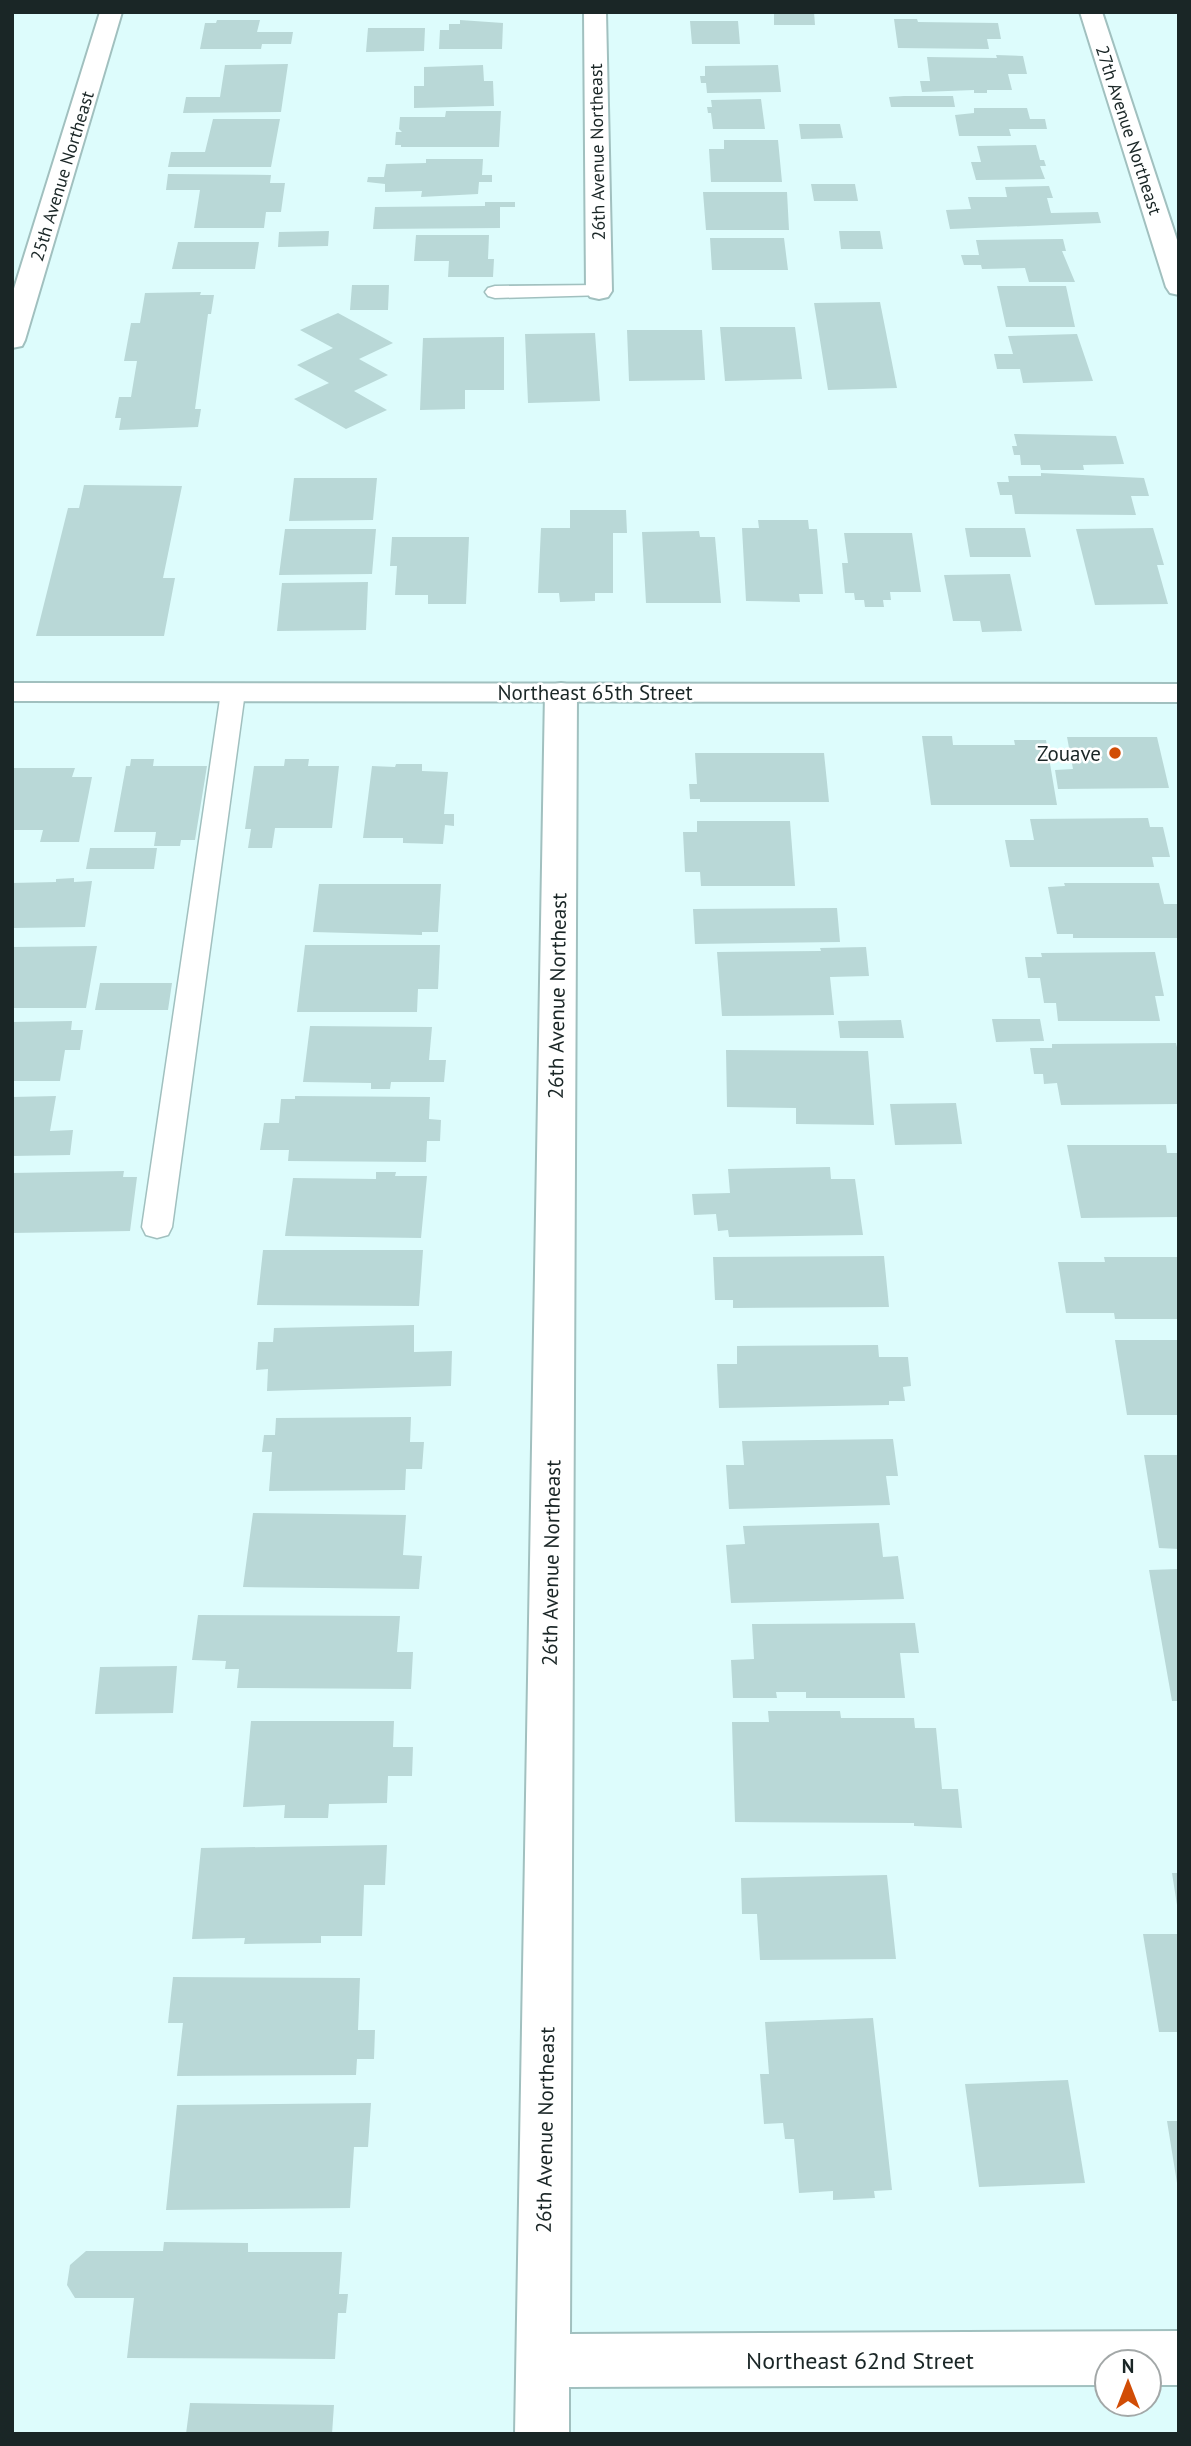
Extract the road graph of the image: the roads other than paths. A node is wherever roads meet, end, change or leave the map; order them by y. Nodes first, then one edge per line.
1 (111, 12) edge
2 (595, 12) edge
3 (1091, 12) edge
4 (1179, 287) edge
5 (599, 291) joint
6 (495, 292) dead end
7 (12, 340) edge
8 (12, 692) edge
9 (233, 692) junction
10 (561, 692) junction
11 (1179, 693) edge
12 (157, 1227) dead end
13 (1179, 2358) edge
14 (541, 2361) junction
15 (542, 2434) edge

1 - 7 street, 25th Avenue Northeast
2 - 5 street, 26th Avenue Northeast
3 - 4 street, 27th Avenue Northeast
5 - 6 lane
8 - 9 street, Northeast 65th Street
9 - 10 street, Northeast 65th Street
9 - 12 lane
10 - 11 street, Northeast 65th Street
10 - 14 street, 26th Avenue Northeast
13 - 14 street, Northeast 62nd Street
14 - 15 street, 26th Avenue Northeast

